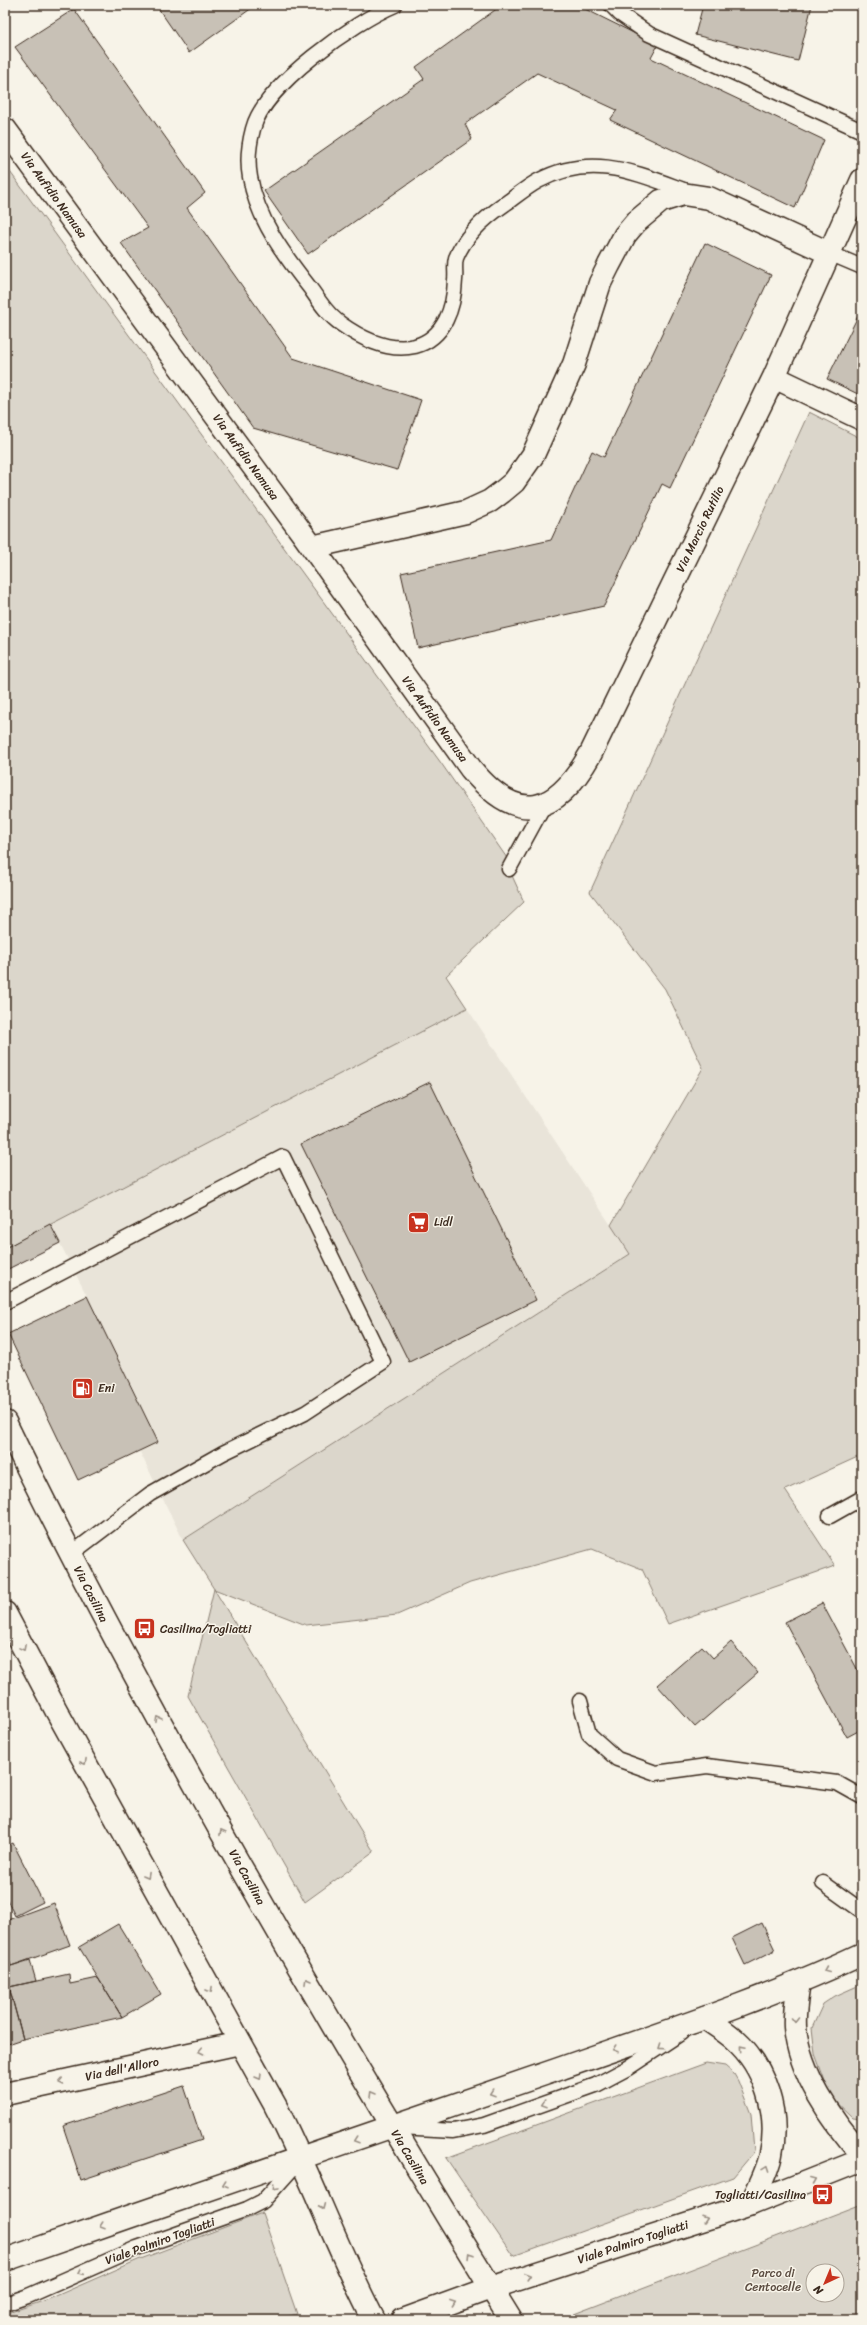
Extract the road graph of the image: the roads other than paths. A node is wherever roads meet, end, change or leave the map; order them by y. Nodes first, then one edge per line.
1 (395, 5) edge
2 (611, 5) edge
3 (5, 128) edge
4 (862, 131) edge
5 (862, 180) edge
6 (695, 194) junction
7 (829, 253) junction
8 (862, 267) edge
9 (774, 377) junction
10 (862, 419) edge
11 (312, 547) junction
12 (485, 785) joint
13 (544, 805) junction
14 (509, 869) dead end
15 (5, 1302) edge
16 (5, 1422) edge
17 (862, 1498) edge
18 (830, 1516) dead end
19 (71, 1554) junction
20 (5, 1613) edge
21 (580, 1701) dead end
22 (862, 1797) edge
23 (823, 1883) dead end
24 (862, 1911) edge
25 (862, 1954) edge
26 (800, 1982) junction
27 (705, 2018) junction
28 (240, 2043) junction
29 (5, 2094) edge
30 (392, 2127) junction
31 (862, 2154) edge
32 (302, 2158) junction
33 (862, 2160) edge
34 (751, 2204) junction
35 (5, 2260) edge
36 (491, 2288) junction
37 (5, 2304) edge
38 (374, 2320) edge
39 (403, 2320) edge
40 (511, 2320) edge

1 - 6 lane
2 - 4 lane
3 - 11 main road, Via Aufidio Namusa
5 - 7 main road, Via Marcio Rutilio
6 - 7 main road
6 - 11 main road
7 - 8 lane
7 - 9 main road, Via Marcio Rutilio
9 - 10 main road
9 - 13 main road, Via Marcio Rutilio
11 - 12 main road, Via Aufidio Namusa
12 - 13 main road, Via Marcio Rutilio
13 - 14 lane
15 - 19 lane
16 - 19 main road, Via Casilina
17 - 18 lane
30 -> 19 main road, Via Casilina
20 -> 28 main road
21 - 22 lane
23 - 24 lane
25 -> 26 main road, Viale Palmiro Togliatti
26 - 27 main road, Viale Palmiro Togliatti
26 -> 31 main road
27 -> 30 main road, Viale Palmiro Togliatti
27 -> 30 lane, Viale Palmiro Togliatti
34 -> 27 main road
28 -> 29 main road, Via dell'Alloro
28 -> 32 main road
30 -> 32 main road, Viale Palmiro Togliatti
36 -> 30 main road, Via Casilina
32 -> 35 main road, Viale Palmiro Togliatti
32 -> 37 lane, Viale Palmiro Togliatti
32 -> 38 main road
34 -> 33 main road, Viale Palmiro Togliatti
36 -> 34 main road, Viale Palmiro Togliatti
39 -> 36 main road, Viale Palmiro Togliatti
36 - 40 main road, Via Casilina

